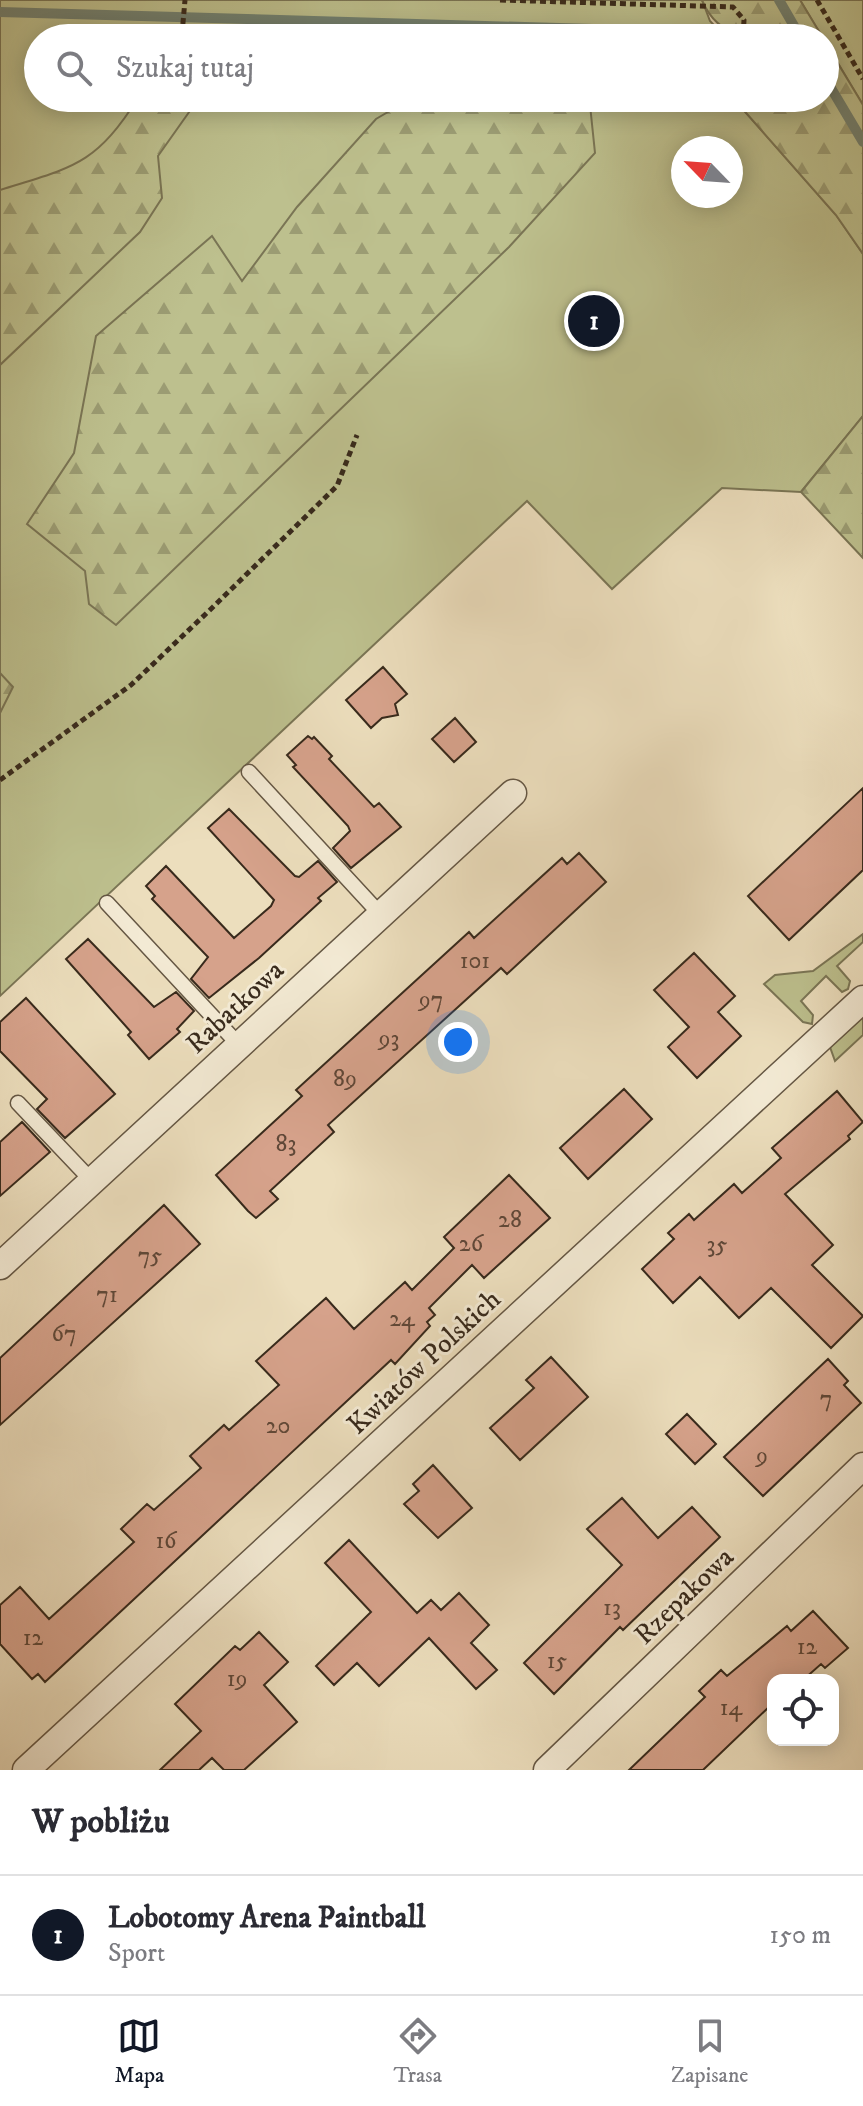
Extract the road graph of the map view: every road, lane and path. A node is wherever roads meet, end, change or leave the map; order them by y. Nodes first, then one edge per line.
1 (185, 0) edge
2 (500, 0) edge
3 (817, 0) edge
4 (183, 24) edge
5 (744, 24) edge
6 (831, 24) edge
7 (839, 38) edge
8 (863, 79) edge
9 (357, 435) dead end
10 (249, 772) dead end
11 (0, 780) edge
12 (513, 793) dead end
13 (107, 903) dead end
14 (380, 914) junction
15 (863, 999) edge
16 (239, 1045) junction
17 (18, 1103) dead end
18 (92, 1181) junction
19 (0, 1266) edge
20 (863, 1466) edge
21 (26, 1770) edge
22 (547, 1770) edge

1 - 4 path
2 - 5 path
3 - 6 path
7 - 8 path
9 - 11 path
10 - 14 lane
12 - 14 street, Rabatkowa
13 - 16 lane
14 - 16 street, Rabatkowa
15 - 21 street, Kwiatów Polskich
16 - 18 street, Rabatkowa
17 - 18 lane
18 - 19 street, Rabatkowa
20 - 22 street, Rzepakowa

